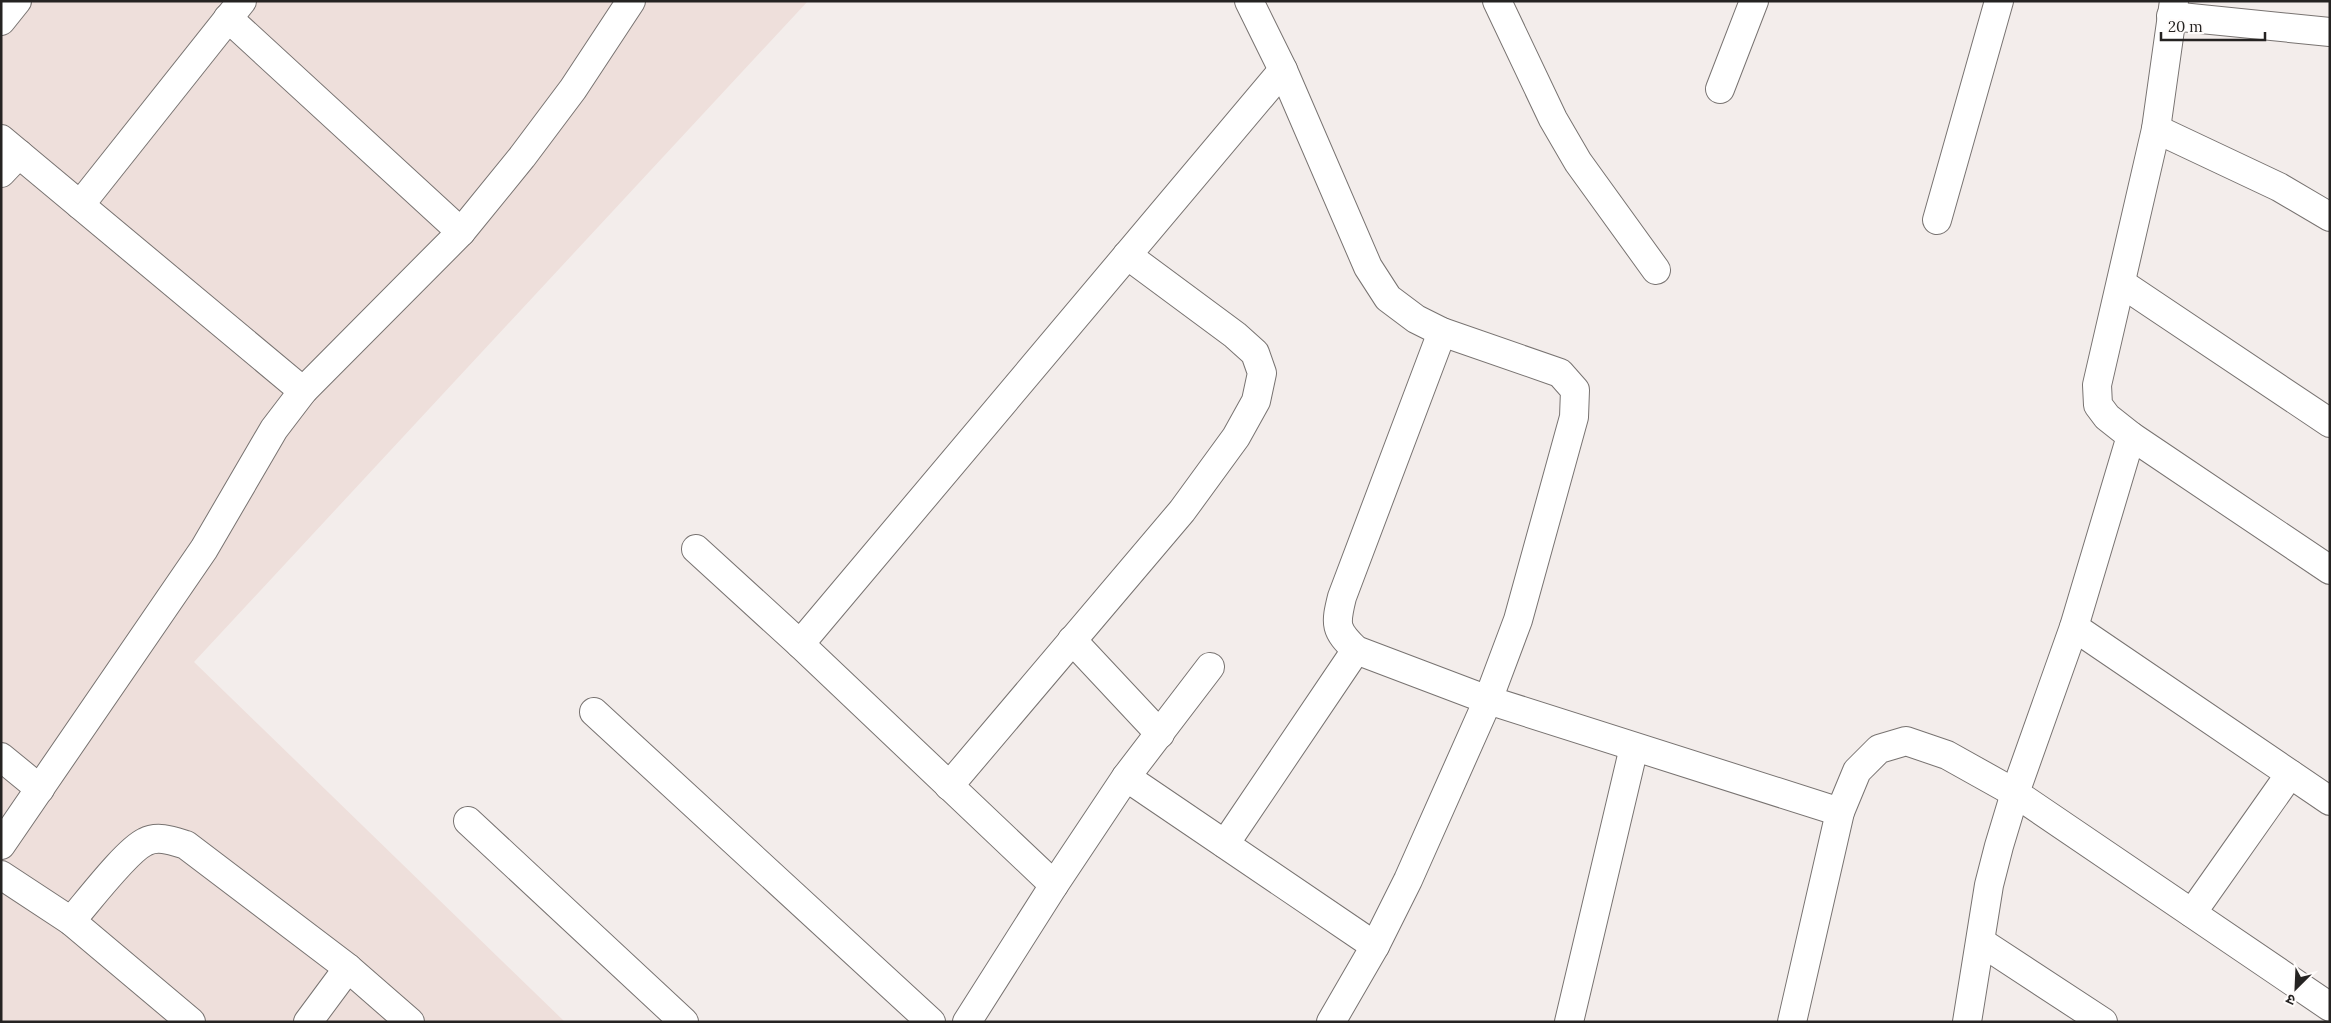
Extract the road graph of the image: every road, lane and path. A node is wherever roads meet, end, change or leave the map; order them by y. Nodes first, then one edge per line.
1 (17, 1) edge
2 (631, 1) edge
3 (1249, 1) edge
4 (1497, 1) edge
5 (1754, 1) edge
6 (1999, 1) edge
7 (2172, 9) edge
8 (235, 10) edge
9 (1, 22) edge
10 (2330, 32) edge
11 (1283, 70) junction
12 (1720, 89) dead end
13 (2156, 129) junction
14 (7, 155) edge
15 (80, 205) junction
16 (2330, 217) edge
17 (1937, 220) dead end
18 (461, 232) junction
19 (1127, 255) junction
20 (1656, 270) dead end
21 (2121, 283) junction
22 (1442, 332) junction
23 (303, 391) junction
24 (2330, 423) edge
25 (2131, 436) junction
26 (696, 549) dead end
27 (2330, 570) edge
28 (2074, 627) junction
29 (1072, 640) junction
30 (800, 644) junction
31 (1356, 650) junction
32 (1210, 667) dead end
33 (1488, 700) junction
34 (594, 712) dead end
35 (1160, 734) junction
36 (1634, 747) junction
37 (1, 757) edge
38 (2290, 774) junction
39 (1126, 777) junction
40 (949, 786) junction
41 (40, 789) junction
42 (2015, 793) junction
43 (2330, 801) edge
44 (1840, 812) junction
45 (468, 822) dead end
46 (1225, 844) junction
47 (1, 845) edge
48 (1, 875) edge
49 (1054, 886) junction
50 (2192, 914) junction
51 (71, 921) junction
52 (1980, 942) junction
53 (1374, 946) junction
54 (348, 968) junction
55 (2330, 1007) edge
56 (191, 1022) edge
57 (308, 1022) edge
58 (410, 1022) edge
59 (684, 1022) edge
60 (931, 1022) edge
61 (967, 1022) edge
62 (1331, 1022) edge
63 (1569, 1022) edge
64 (1792, 1022) edge
65 (1967, 1022) edge
66 (2103, 1022) edge

1 - 9 street
2 - 18 street
3 - 11 street
4 - 20 street
5 - 12 street
6 - 17 street
7 - 10 street
7 - 13 street
8 - 15 street
8 - 18 street
11 - 19 street
11 - 22 street
13 - 16 street
13 - 21 street
14 - 15 street
15 - 23 street
18 - 23 street
19 - 29 street
19 - 30 street
21 - 24 street
21 - 25 street
22 - 31 street
22 - 33 street
23 - 41 street
25 - 27 street
25 - 28 street
26 - 30 street
28 - 38 street
28 - 42 street
29 - 35 street
29 - 40 street
30 - 40 street
31 - 33 street
31 - 46 street
32 - 35 street
33 - 36 street
33 - 53 street
34 - 60 street
35 - 39 street
36 - 44 street
36 - 63 street
37 - 41 street
38 - 43 street
38 - 50 street
39 - 46 street
39 - 49 street
40 - 49 street
41 - 47 street
42 - 44 street
42 - 50 street
42 - 52 street
44 - 64 street
45 - 59 street
46 - 53 street
48 - 51 street
49 - 61 street
50 - 55 street
51 - 54 street
51 - 56 street
52 - 65 street
52 - 66 street
53 - 62 street
54 - 57 street
54 - 58 street

